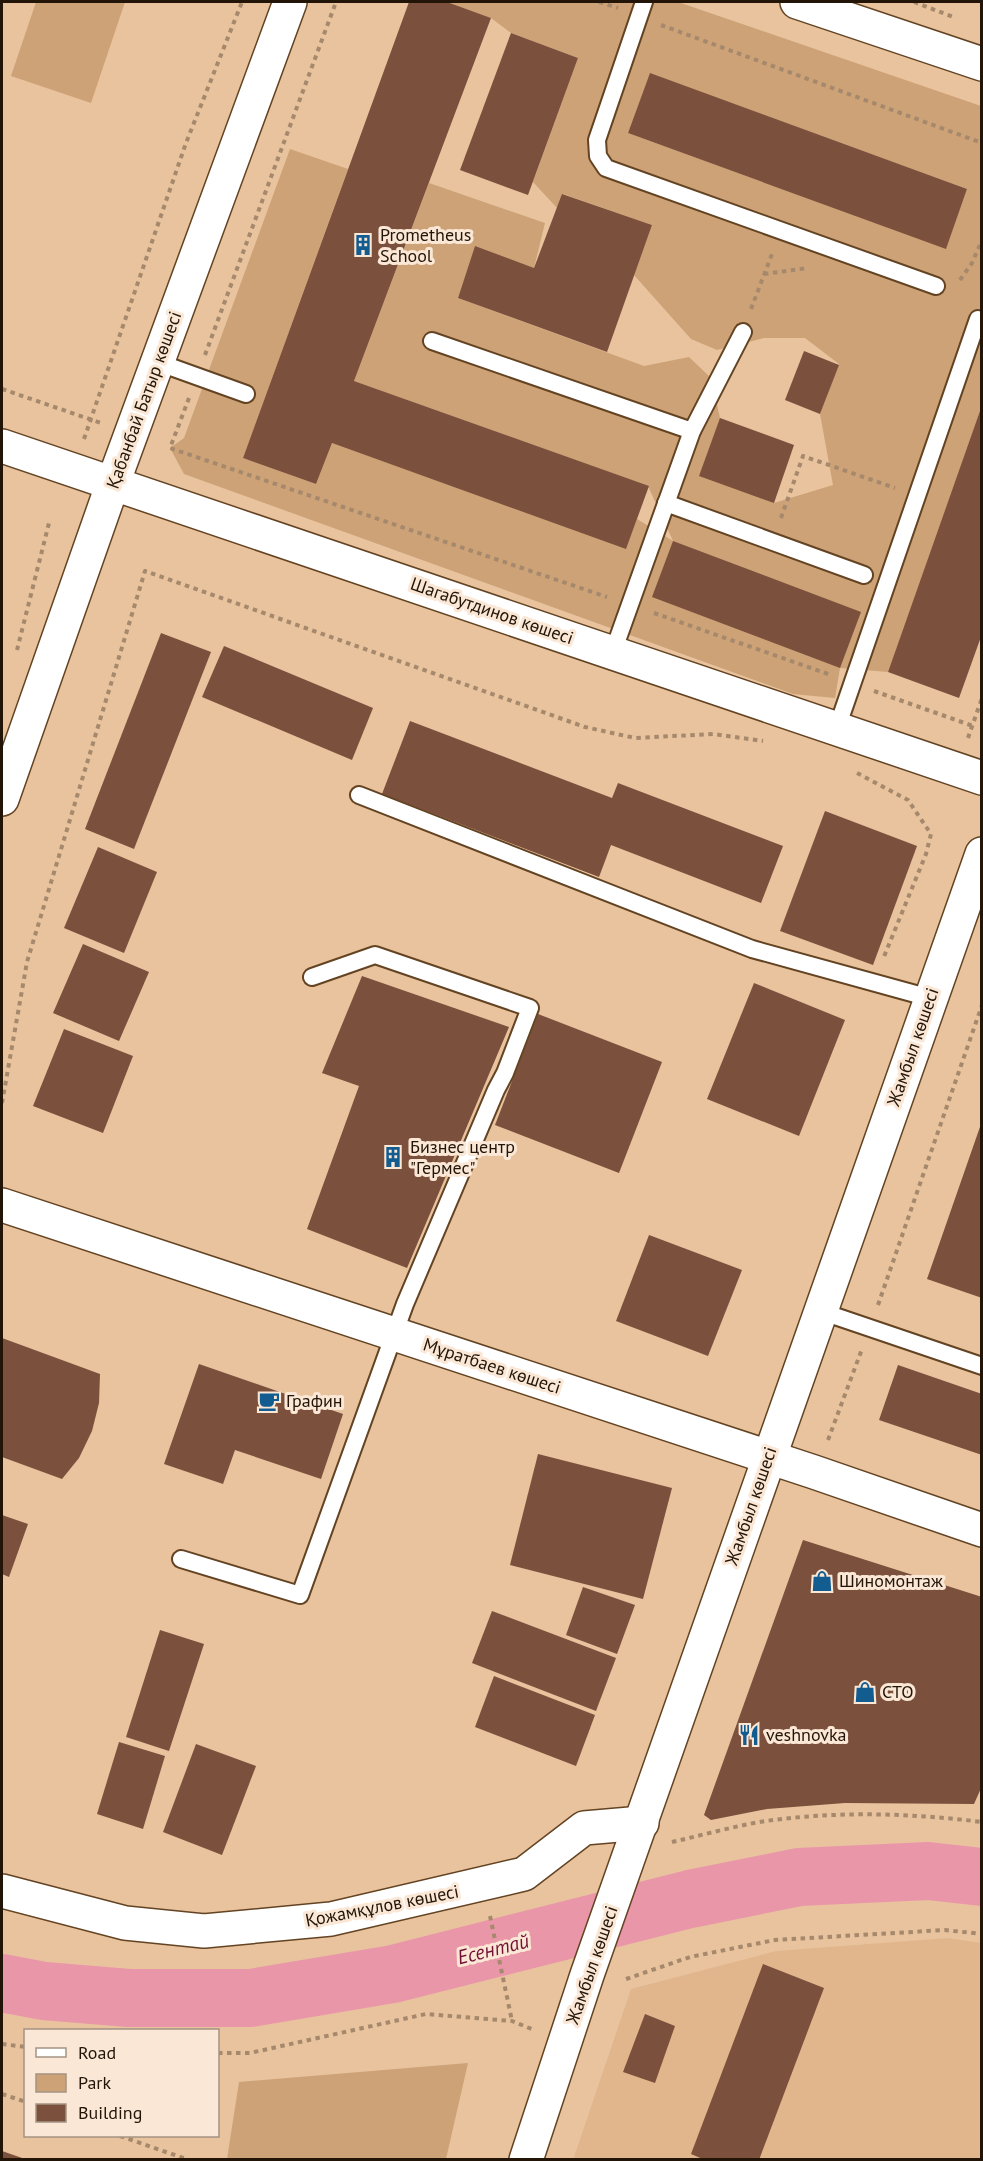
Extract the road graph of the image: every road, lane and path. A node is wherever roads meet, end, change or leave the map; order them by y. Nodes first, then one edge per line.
1 (242, 2) edge
2 (290, 2) edge
3 (336, 2) edge
4 (599, 2) edge
5 (797, 2) edge
6 (914, 2) edge
7 (641, 9) edge
8 (962, 20) dead end
9 (981, 63) edge
10 (981, 143) edge
11 (981, 240) edge
12 (764, 274) dead end
13 (936, 286) joint
14 (978, 319) dead end
15 (743, 332) joint
16 (432, 341) dead end
17 (157, 362) junction
18 (198, 376) junction
19 (2, 389) edge
20 (246, 394) dead end
21 (92, 420) junction
22 (692, 431) junction
23 (84, 440) dead end
24 (2, 446) edge
25 (113, 483) junction
26 (917, 496) junction
27 (666, 503) junction
28 (50, 523) dead end
29 (773, 542) junction
30 (864, 575) dead end
31 (630, 605) junction
32 (613, 652) junction
33 (15, 658) dead end
34 (852, 683) junction
35 (981, 698) edge
36 (837, 728) junction
37 (768, 741) dead end
38 (848, 769) dead end
39 (981, 778) edge
40 (359, 795) dead end
41 (2, 799) edge
42 (981, 854) edge
43 (312, 977) dead end
44 (873, 982) junction
45 (930, 998) junction
46 (981, 1005) edge
47 (2, 1104) edge
48 (2, 1205) edge
49 (820, 1311) junction
50 (870, 1327) junction
51 (393, 1334) junction
52 (981, 1366) edge
53 (828, 1440) dead end
54 (768, 1457) junction
55 (981, 1530) edge
56 (181, 1559) dead end
57 (981, 1822) edge
58 (642, 1823) junction
59 (672, 1842) dead end
60 (2, 1891) edge
61 (489, 1915) dead end
62 (981, 1934) edge
63 (626, 1979) dead end
64 (512, 2021) junction
65 (534, 2030) dead end
66 (2, 2044) edge
67 (24, 2047) edge
68 (219, 2053) edge
69 (2, 2094) edge
70 (24, 2101) edge
71 (123, 2137) edge
72 (532, 2158) edge
73 (189, 2160) edge

1 - 21 path
2 - 17 street, Қабанбай Батыр көшесі
3 - 18 path
4 - 7 path
5 - 9 street
6 - 8 path
7 - 10 path
7 - 13 lane
11 - 13 path
12 - 15 path
14 - 26 lane
15 - 22 lane
16 - 22 lane
17 - 18 lane
17 - 25 street, Қабанбай Батыр көшесі
18 - 20 lane
18 - 31 path
19 - 21 path
21 - 23 path
22 - 27 lane
24 - 25 street, Шагабутдинов көшесі
25 - 32 street, Шагабутдинов көшесі
25 - 41 street, Қабанбай Батыр көшесі
26 - 29 path
26 - 34 lane
27 - 29 lane
27 - 31 lane
28 - 33 path
29 - 30 lane
31 - 32 lane
31 - 34 path
32 - 36 street, Шагабутдинов көшесі
34 - 35 path
34 - 36 lane
36 - 39 street, Шагабутдинов көшесі
37 - 47 path
38 - 44 path
40 - 44 lane
42 - 45 street, Жамбыл көшесі
43 - 51 lane
44 - 45 lane
45 - 49 street, Жамбыл көшесі
46 - 50 path
48 - 51 street, Мұратбаев көшесі
49 - 50 lane
49 - 54 street, Жамбыл көшесі
50 - 52 lane
50 - 53 path
51 - 54 street, Мұратбаев көшесі
51 - 56 lane
54 - 55 street, Мұратбаев көшесі
54 - 58 street, Жамбыл көшесі
57 - 59 path
58 - 60 street, Қожамқұлов көшесі
58 - 72 street, Жамбыл көшесі
61 - 64 path
62 - 63 path
64 - 65 path
64 - 68 path
66 - 67 path
69 - 70 path
71 - 73 path

